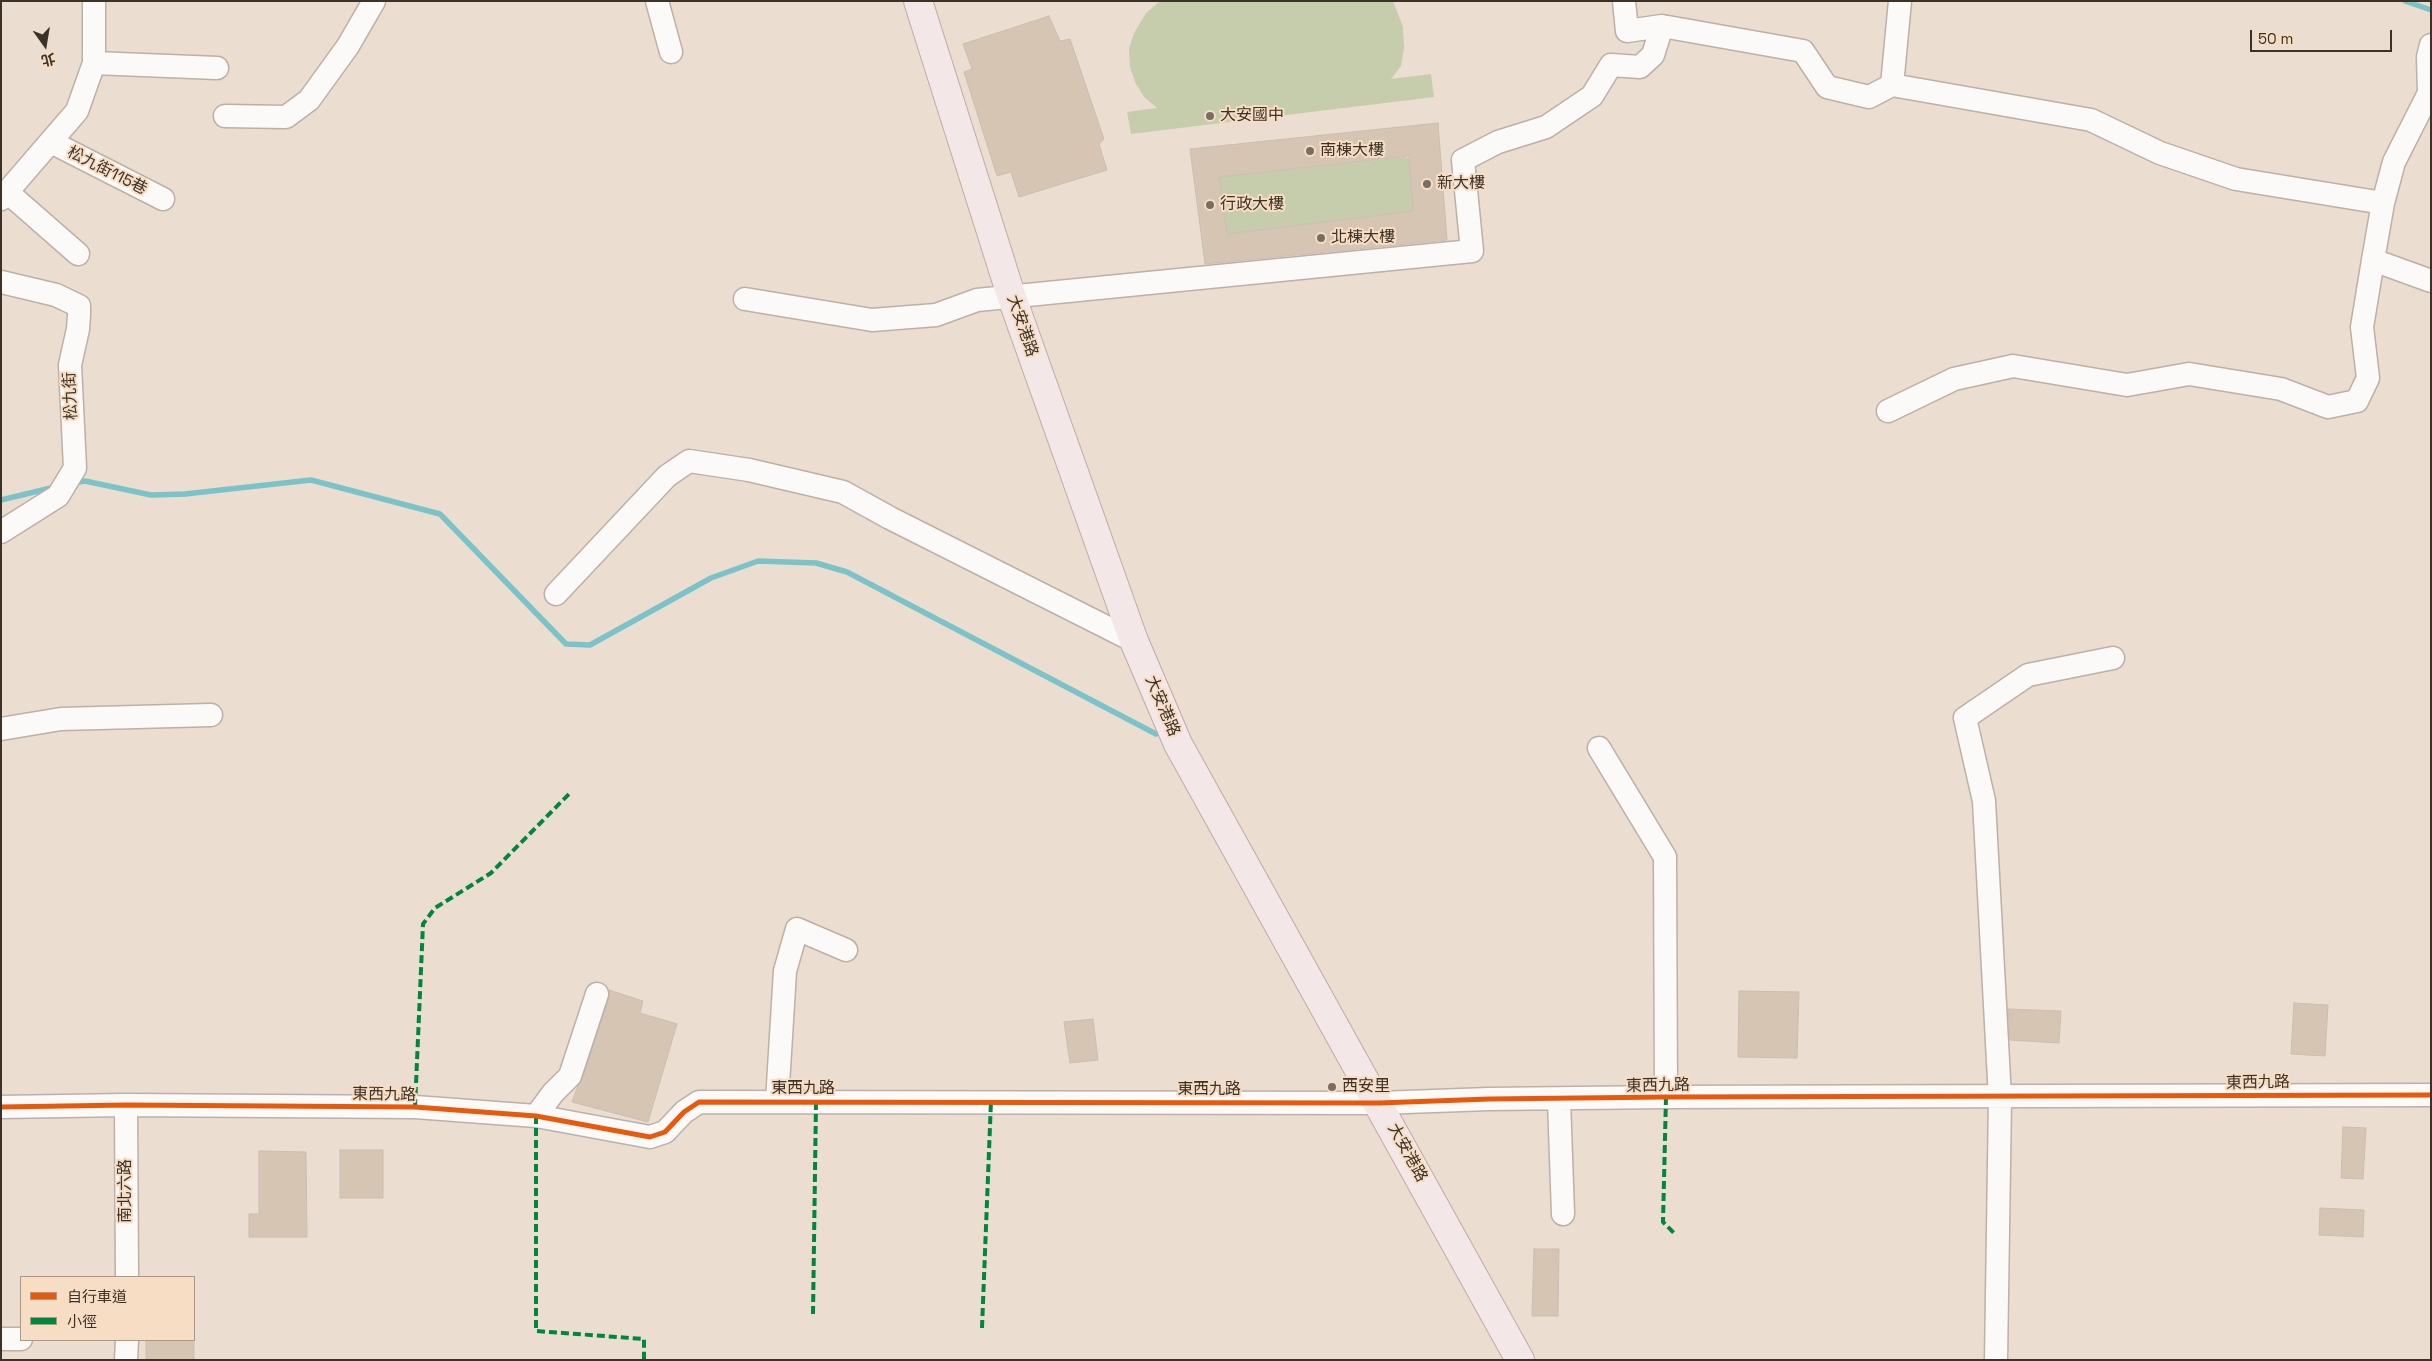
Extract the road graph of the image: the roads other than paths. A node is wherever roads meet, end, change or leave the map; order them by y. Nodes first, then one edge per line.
1 (94, 1) edge
2 (374, 1) edge
3 (656, 1) edge
4 (918, 1) edge
5 (1624, 1) edge
6 (1900, 1) edge
7 (1662, 26) junction
8 (2431, 46) edge
9 (671, 52) dead end
10 (94, 63) junction
11 (217, 68) dead end
12 (1892, 85) junction
13 (225, 116) dead end
14 (51, 142) junction
15 (4, 195) edge
16 (163, 199) dead end
17 (2383, 203) junction
18 (78, 254) dead end
19 (2373, 260) junction
20 (2431, 280) edge
21 (1, 282) edge
22 (1012, 298) junction
23 (746, 300) dead end
24 (1888, 411) dead end
25 (1, 532) edge
26 (556, 594) dead end
27 (1134, 641) junction
28 (2113, 658) dead end
29 (211, 715) dead end
30 (1, 729) edge
31 (1598, 748) dead end
32 (846, 950) dead end
33 (597, 994) dead end
34 (2431, 1095) edge
35 (1666, 1098) junction
36 (2000, 1098) junction
37 (1559, 1100) junction
38 (778, 1101) junction
39 (1379, 1103) junction
40 (126, 1105) junction
41 (1, 1107) edge
42 (536, 1116) junction
43 (1563, 1214) dead end
44 (127, 1276) edge
45 (1, 1339) edge
46 (20, 1339) edge
47 (127, 1341) edge
48 (126, 1360) edge
49 (1520, 1360) edge
50 (1996, 1360) edge

1 - 10 street
2 - 13 street
3 - 9 street
4 - 22 main road, 大安港路
5 - 7 street
6 - 12 street
7 - 12 street
7 - 22 street
8 - 17 street
10 - 11 street
10 - 14 street
12 - 17 street
14 - 15 street
14 - 16 street, 松九街115巷
15 - 18 street
17 - 19 street
19 - 20 street
19 - 24 street
21 - 25 street, 松九街
22 - 23 street
22 - 27 main road, 大安港路
26 - 27 street
27 - 39 main road, 大安港路
28 - 36 street
29 - 30 street
31 - 35 street
32 - 38 street
33 - 42 street
34 - 36 street, 東西九路
35 - 36 street, 東西九路
35 - 37 street, 東西九路
36 - 50 street
37 - 39 street, 東西九路
37 - 43 street
38 - 39 street, 東西九路
38 - 42 street, 東西九路
39 - 49 main road, 大安港路
40 - 41 street, 東西九路
40 - 42 street, 東西九路
40 - 44 street, 南北六路
45 - 46 street
47 - 48 street

